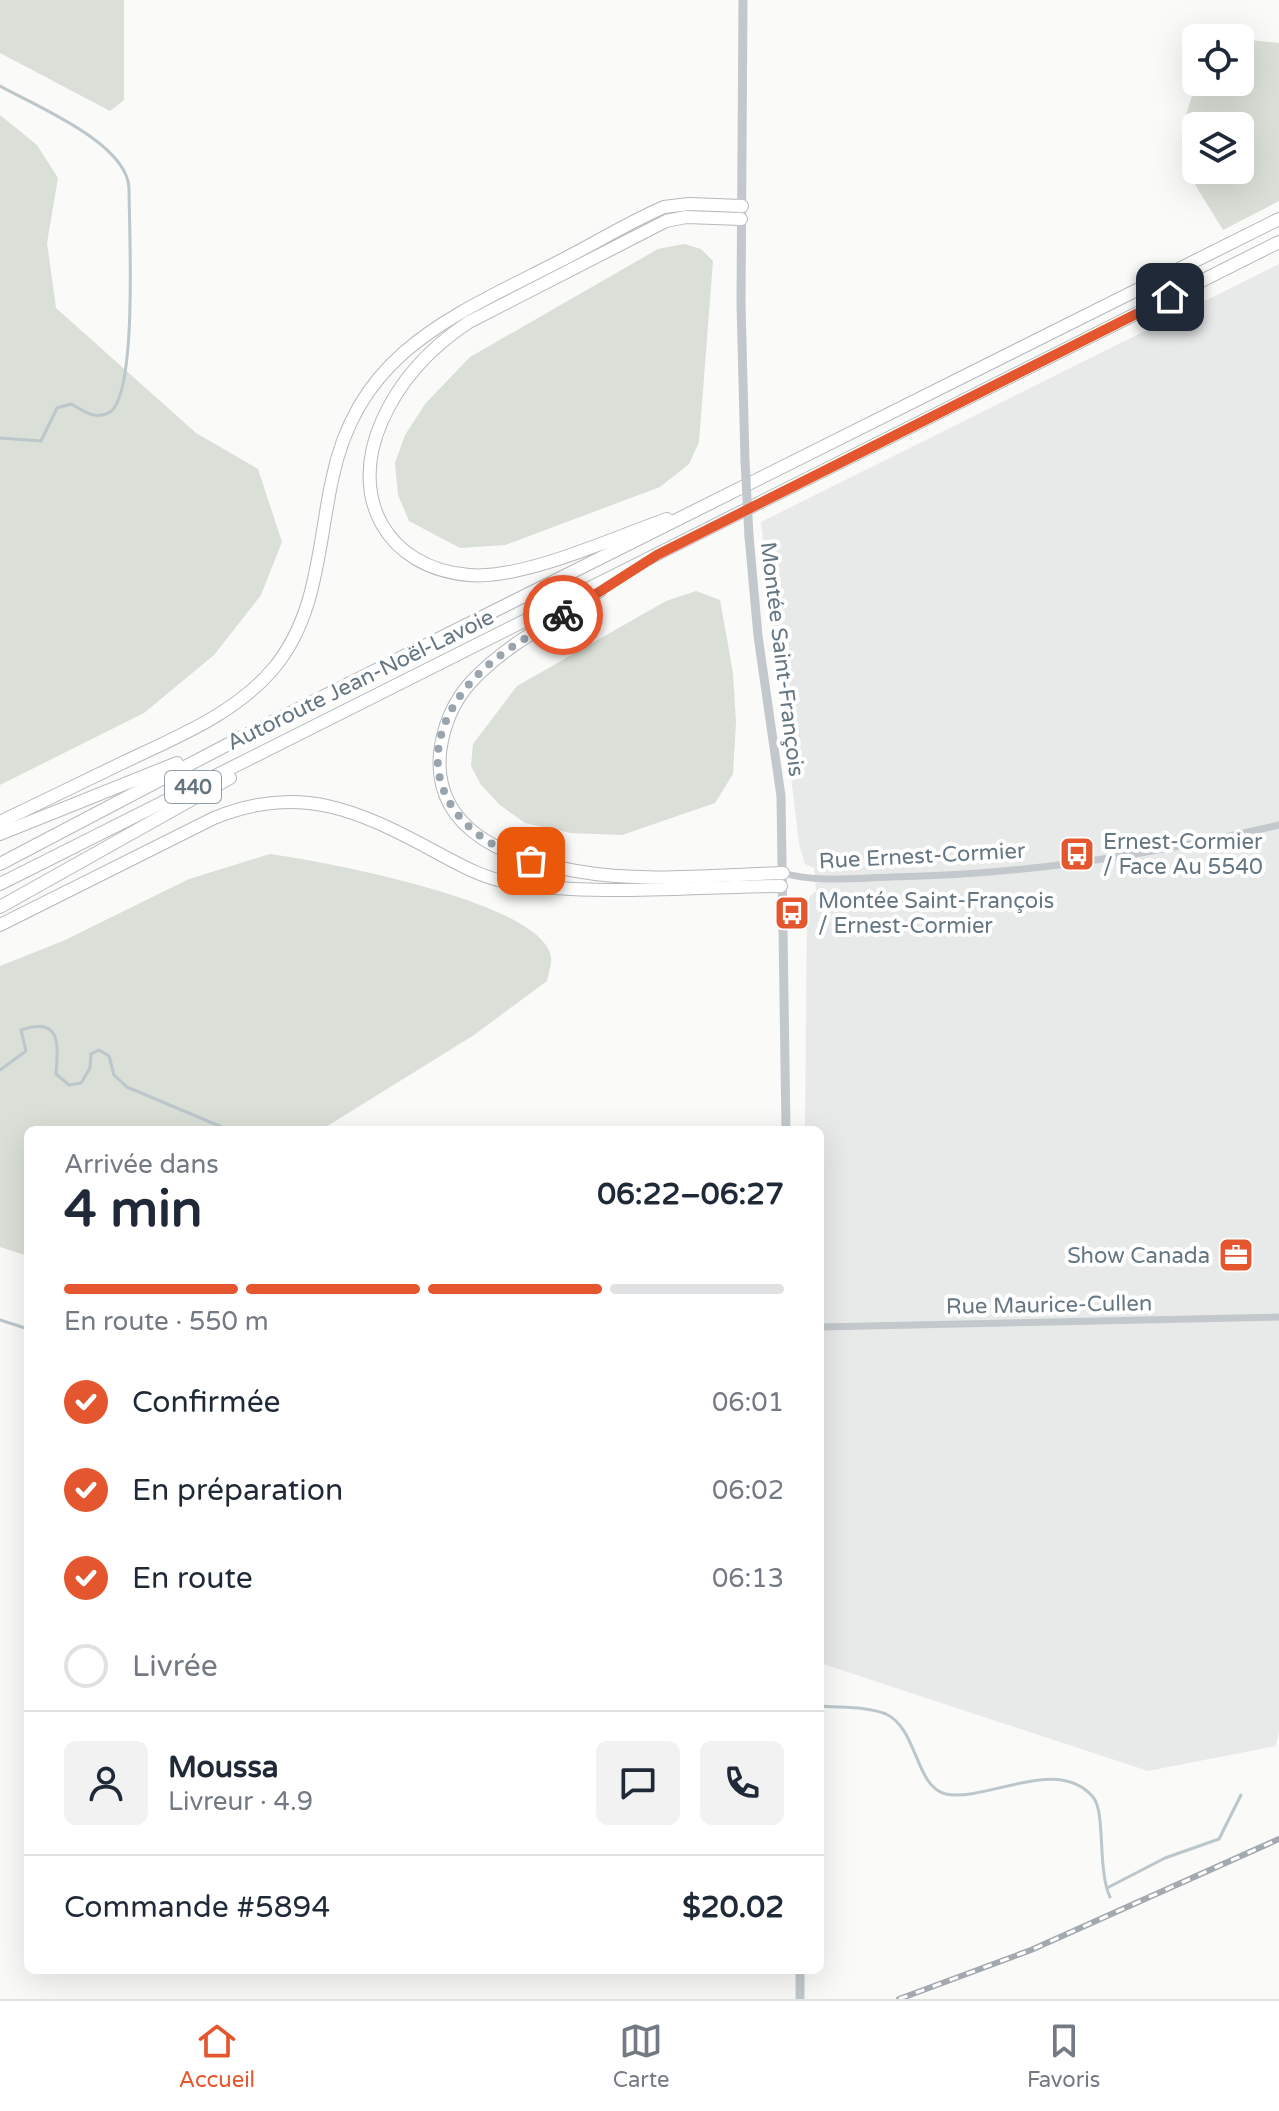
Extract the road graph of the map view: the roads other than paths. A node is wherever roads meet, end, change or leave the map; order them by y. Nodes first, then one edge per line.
1 (743, 0) edge
2 (741, 212) junction
3 (1279, 219) edge
4 (1279, 242) edge
5 (712, 504) junction
6 (657, 555) junction
7 (354, 708) junction
8 (240, 738) junction
9 (0, 822) edge
10 (1279, 825) edge
11 (0, 834) edge
12 (0, 864) edge
13 (803, 879) junction
14 (782, 880) junction
15 (0, 884) edge
16 (0, 907) edge
17 (0, 925) edge
18 (786, 1126) edge
19 (1279, 1317) edge
20 (824, 1327) edge
21 (800, 1974) edge
22 (800, 1999) edge

1 - 2 street, Montée Saint-François
2 - 5 highway
2 - 9 highway
2 - 14 street, Montée Saint-François, bridge
3 - 5 highway, Autoroute Jean-Noël-Lavoie / 440
4 - 6 highway, Autoroute Jean-Noël-Lavoie / 440
5 - 8 highway, Autoroute Jean-Noël-Lavoie / 440
6 - 7 highway, Autoroute Jean-Noël-Lavoie / 440
6 - 14 highway
7 - 15 highway, Autoroute Jean-Noël-Lavoie / 440
7 - 16 highway
8 - 11 highway
8 - 12 highway, Autoroute Jean-Noël-Lavoie / 440
10 - 13 street, Rue Ernest-Cormier
13 - 14 street, Rue Ernest-Cormier
13 - 14 street, Rue Ernest-Cormier
14 - 17 highway
14 - 18 street, Montée Saint-François
19 - 20 street, Rue Maurice-Cullen
21 - 22 street

